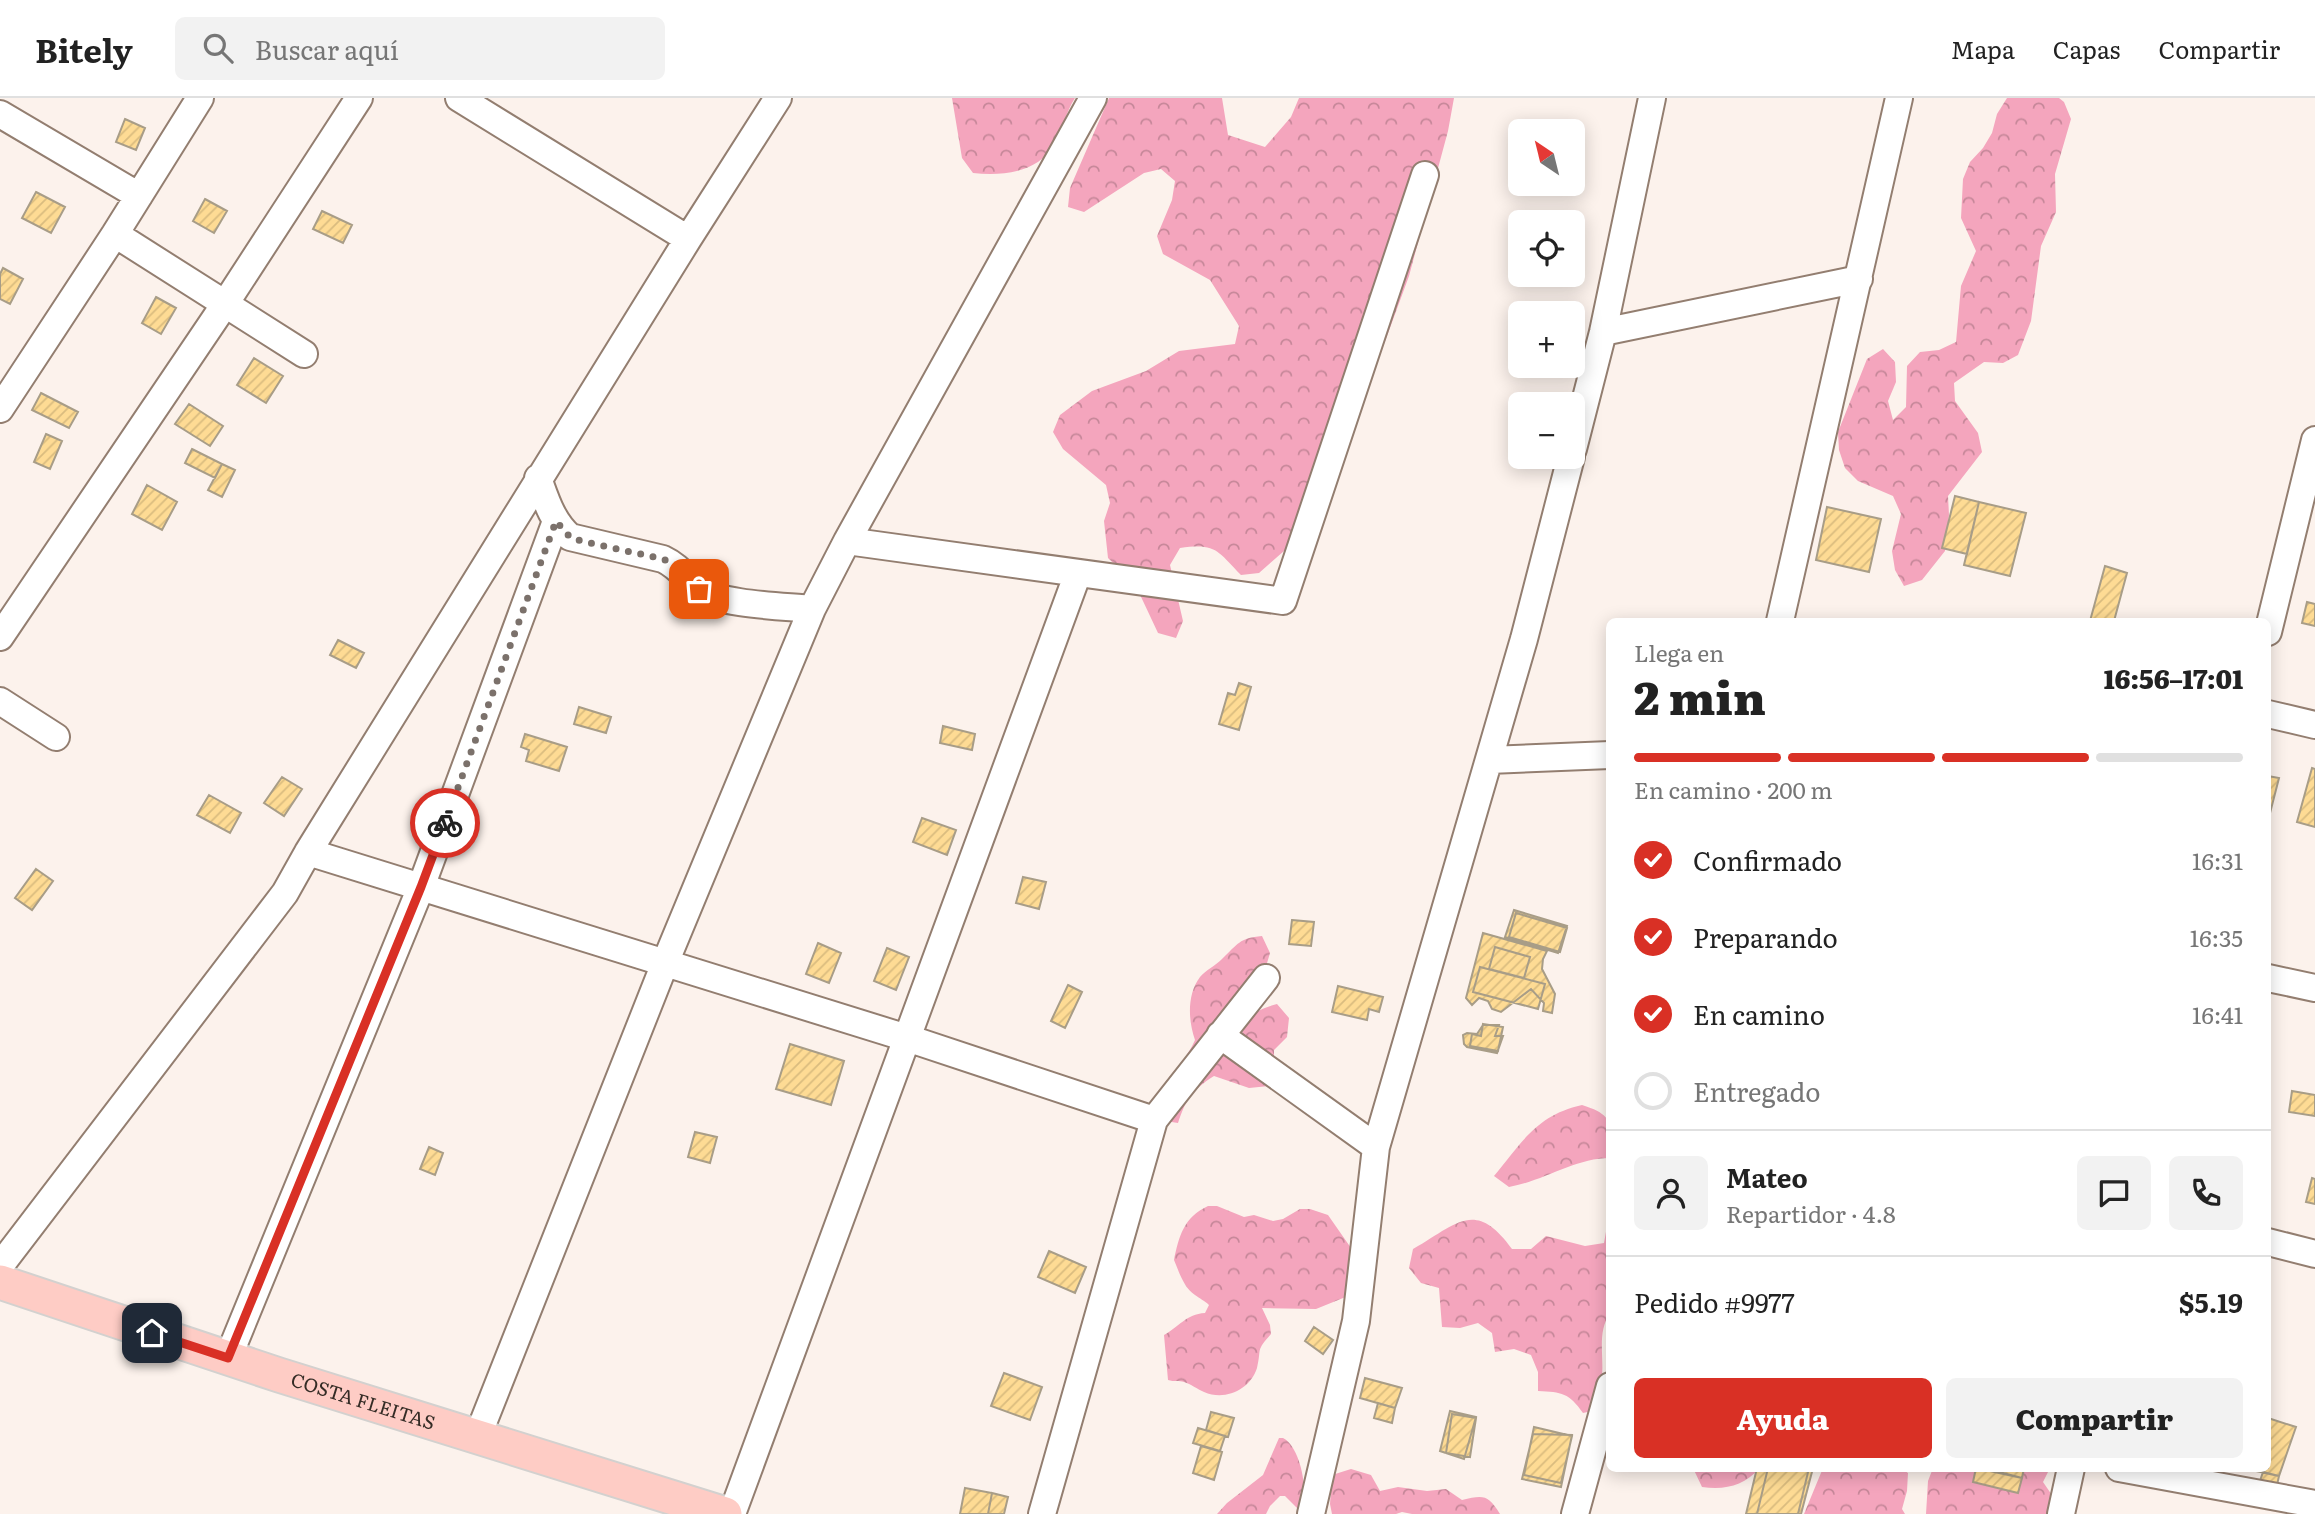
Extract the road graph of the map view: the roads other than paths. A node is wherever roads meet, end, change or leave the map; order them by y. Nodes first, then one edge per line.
1 (200, 98) edge
2 (359, 98) edge
3 (459, 98) edge
4 (778, 98) edge
5 (1093, 98) edge
6 (1652, 98) edge
7 (1899, 98) edge
8 (0, 114) edge
9 (1426, 175) dead end
10 (139, 196) junction
11 (115, 234) junction
12 (688, 239) junction
13 (1859, 279) junction
14 (225, 304) junction
15 (1603, 332) junction
16 (304, 354) dead end
17 (1585, 402) edge
18 (0, 409) edge
19 (2315, 440) edge
20 (1568, 469) edge
21 (538, 478) junction
22 (556, 521) junction
23 (847, 541) junction
24 (1078, 573) junction
25 (812, 609) junction
26 (1781, 618) edge
27 (2271, 620) edge
28 (0, 637) edge
29 (0, 701) edge
30 (2271, 715) edge
31 (2315, 725) edge
32 (56, 737) dead end
33 (1606, 755) edge
34 (1489, 760) junction
35 (307, 852) junction
36 (421, 887) junction
37 (665, 963) junction
38 (1266, 978) dead end
39 (2271, 979) edge
40 (2315, 988) edge
41 (1220, 1035) junction
42 (907, 1038) junction
43 (1154, 1120) junction
44 (1376, 1147) junction
45 (2271, 1243) edge
46 (2315, 1254) edge
47 (0, 1266) edge
48 (0, 1282) edge
49 (228, 1358) junction
50 (1606, 1400) edge
51 (477, 1438) junction
52 (2070, 1472) edge
53 (2141, 1472) edge
54 (2315, 1504) edge
55 (725, 1514) edge
56 (732, 1514) edge
57 (1042, 1514) edge
58 (1311, 1514) edge
59 (1575, 1514) edge
60 (2061, 1514) edge

1 - 10 street
2 - 14 street
3 - 12 street
4 - 12 street
5 - 23 street
6 - 15 street
7 - 13 street
8 - 10 street
9 - 24 street
10 - 11 street
11 - 14 street
11 - 18 street
12 - 21 street
13 - 15 street
13 - 26 street
14 - 16 street
14 - 28 street
15 - 17 street
19 - 27 street
20 - 34 street
21 - 22 street
21 - 35 street
22 - 25 street
22 - 36 street
23 - 24 street
23 - 25 street
24 - 42 street
25 - 37 street
29 - 32 street
30 - 31 street
33 - 34 street
34 - 44 street
35 - 36 street
35 - 47 street
36 - 37 street
36 - 49 street
37 - 42 street
37 - 51 street
38 - 41 street
39 - 40 street
41 - 43 street
41 - 44 street
42 - 43 street
42 - 56 street
43 - 57 street
44 - 58 street
45 - 46 street
48 - 49 main road, COSTA FLEITAS
49 - 51 main road, COSTA FLEITAS
50 - 59 street
51 - 55 main road, COSTA FLEITAS
52 - 60 street
53 - 54 street

